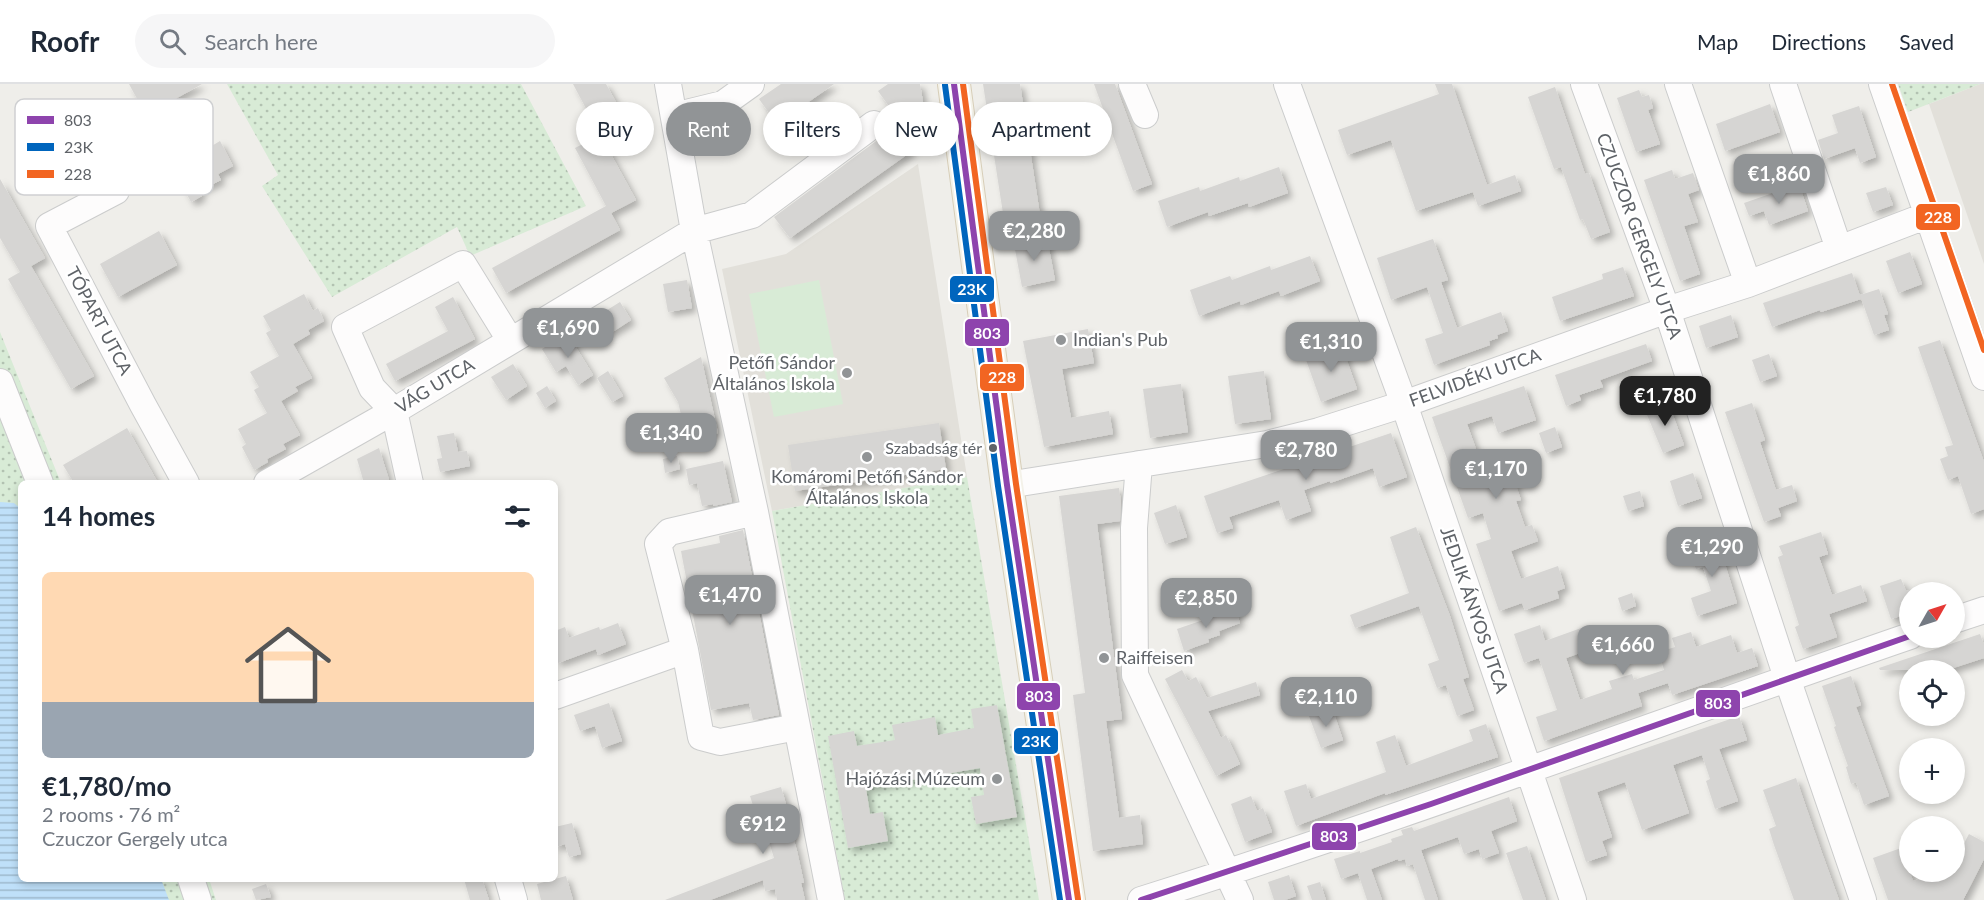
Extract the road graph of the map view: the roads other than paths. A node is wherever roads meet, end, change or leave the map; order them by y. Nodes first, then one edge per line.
1 (668, 84) edge
2 (752, 84) edge
3 (954, 84) edge
4 (1132, 84) edge
5 (1287, 84) edge
6 (1584, 84) edge
7 (1678, 84) edge
8 (1783, 84) edge
9 (1882, 84) edge
10 (671, 102) edge
11 (726, 102) edge
12 (1145, 115) dead end
13 (874, 124) dead end
14 (681, 156) edge
15 (108, 195) edge
16 (1928, 215) junction
17 (694, 231) junction
18 (1839, 249) junction
19 (1748, 284) junction
20 (1667, 310) junction
21 (510, 340) junction
22 (1984, 377) edge
23 (0, 382) edge
24 (1404, 404) junction
25 (394, 411) junction
26 (1139, 464) junction
27 (39, 480) edge
28 (184, 480) edge
29 (272, 480) edge
30 (409, 480) edge
31 (1007, 485) junction
32 (755, 512) junction
33 (1984, 610) edge
34 (1965, 616) edge
35 (1899, 640) edge
36 (685, 650) junction
37 (1787, 678) junction
38 (558, 695) edge
39 (797, 727) junction
40 (1529, 771) junction
41 (1228, 873) junction
42 (192, 882) edge
43 (509, 882) edge
44 (198, 900) edge
45 (514, 900) edge
46 (831, 900) edge
47 (1069, 900) edge
48 (1141, 900) edge
49 (1240, 900) edge
50 (1573, 900) edge
51 (1863, 900) edge

1 - 10 street
2 - 11 street
3 - 31 main road
4 - 12 street
5 - 24 street, JEDLIK ÁNYOS UTCA
6 - 20 street, CZUCZOR GERGELY UTCA
7 - 19 street
8 - 18 street
9 - 16 street
13 - 17 street, VÁG UTCA
14 - 17 street
15 - 28 street, TÓPART UTCA
16 - 18 street, FELVIDÉKI UTCA
16 - 22 street
17 - 21 street, VÁG UTCA
17 - 32 street
18 - 19 street, FELVIDÉKI UTCA
19 - 20 street, FELVIDÉKI UTCA
20 - 24 street, FELVIDÉKI UTCA
20 - 37 street, CZUCZOR GERGELY UTCA
21 - 25 street, VÁG UTCA
21 - 25 street
23 - 27 street
24 - 26 street, FELVIDÉKI UTCA
24 - 40 street, JEDLIK ÁNYOS UTCA
25 - 29 street, VÁG UTCA
25 - 30 street
26 - 31 street, FELVIDÉKI UTCA
26 - 41 street
31 - 47 main road
32 - 36 street
32 - 39 street
33 - 34 street
35 - 37 street
36 - 38 street
36 - 39 street
37 - 40 street
37 - 51 street, CZUCZOR GERGELY UTCA
39 - 46 street
40 - 41 street
40 - 50 street, JEDLIK ÁNYOS UTCA
41 - 48 street
41 - 49 street
42 - 44 street
43 - 45 street

